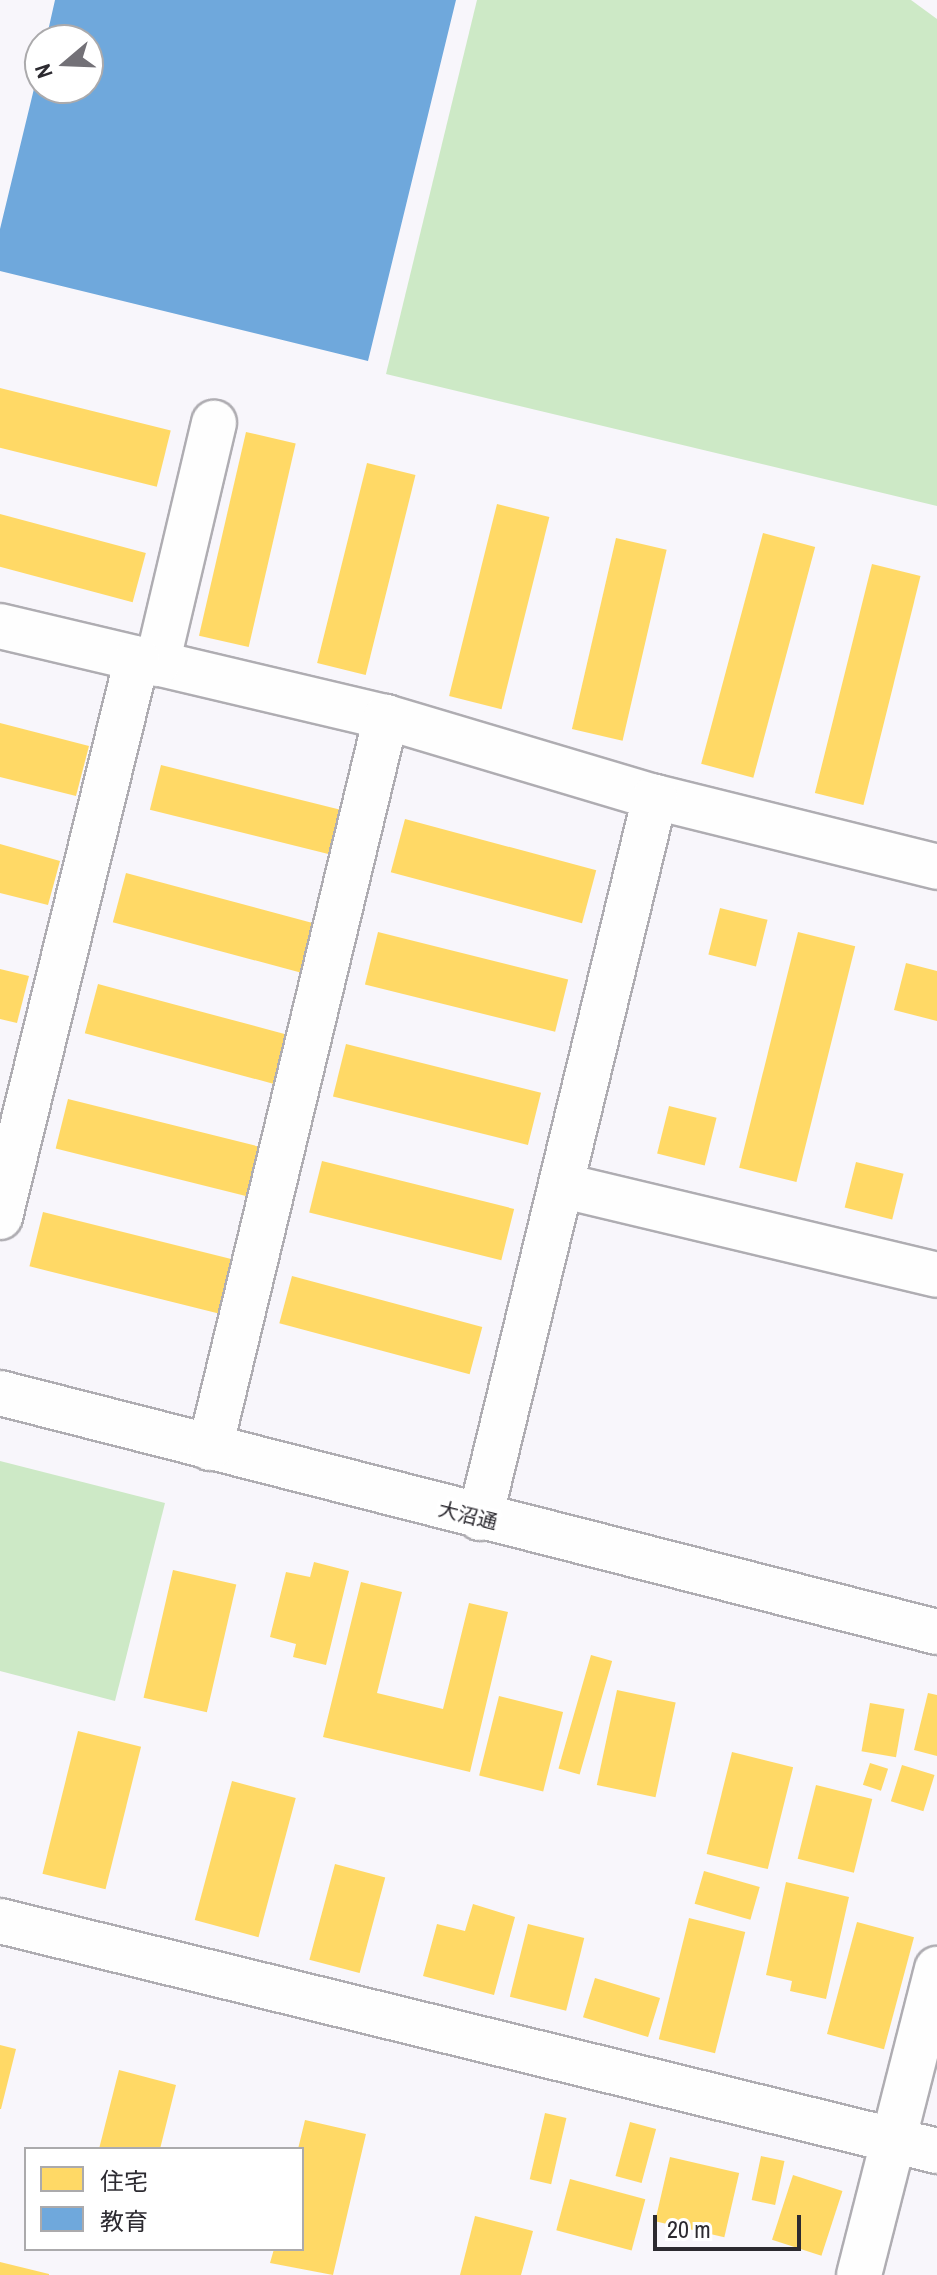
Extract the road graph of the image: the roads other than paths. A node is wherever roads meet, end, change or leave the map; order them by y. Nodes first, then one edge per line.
1 (214, 423) dead end
2 (0, 626) edge
3 (147, 662) junction
4 (386, 717) junction
5 (655, 797) junction
6 (937, 867) edge
7 (564, 1186) junction
8 (0, 1217) edge
9 (937, 1275) edge
10 (0, 1393) edge
11 (210, 1448) junction
12 (480, 1518) junction
13 (937, 1632) edge
14 (0, 1921) edge
15 (937, 1969) edge
16 (894, 2140) junction
17 (937, 2151) edge
18 (859, 2275) edge

1 - 3 street
2 - 3 street
3 - 4 street
3 - 8 street
4 - 5 street
4 - 11 street
5 - 6 street
5 - 7 street
7 - 9 street
7 - 12 street
10 - 11 street, 大沼通
11 - 12 street, 大沼通
12 - 13 street, 大沼通
14 - 16 street
15 - 16 street
16 - 17 street
16 - 18 street

